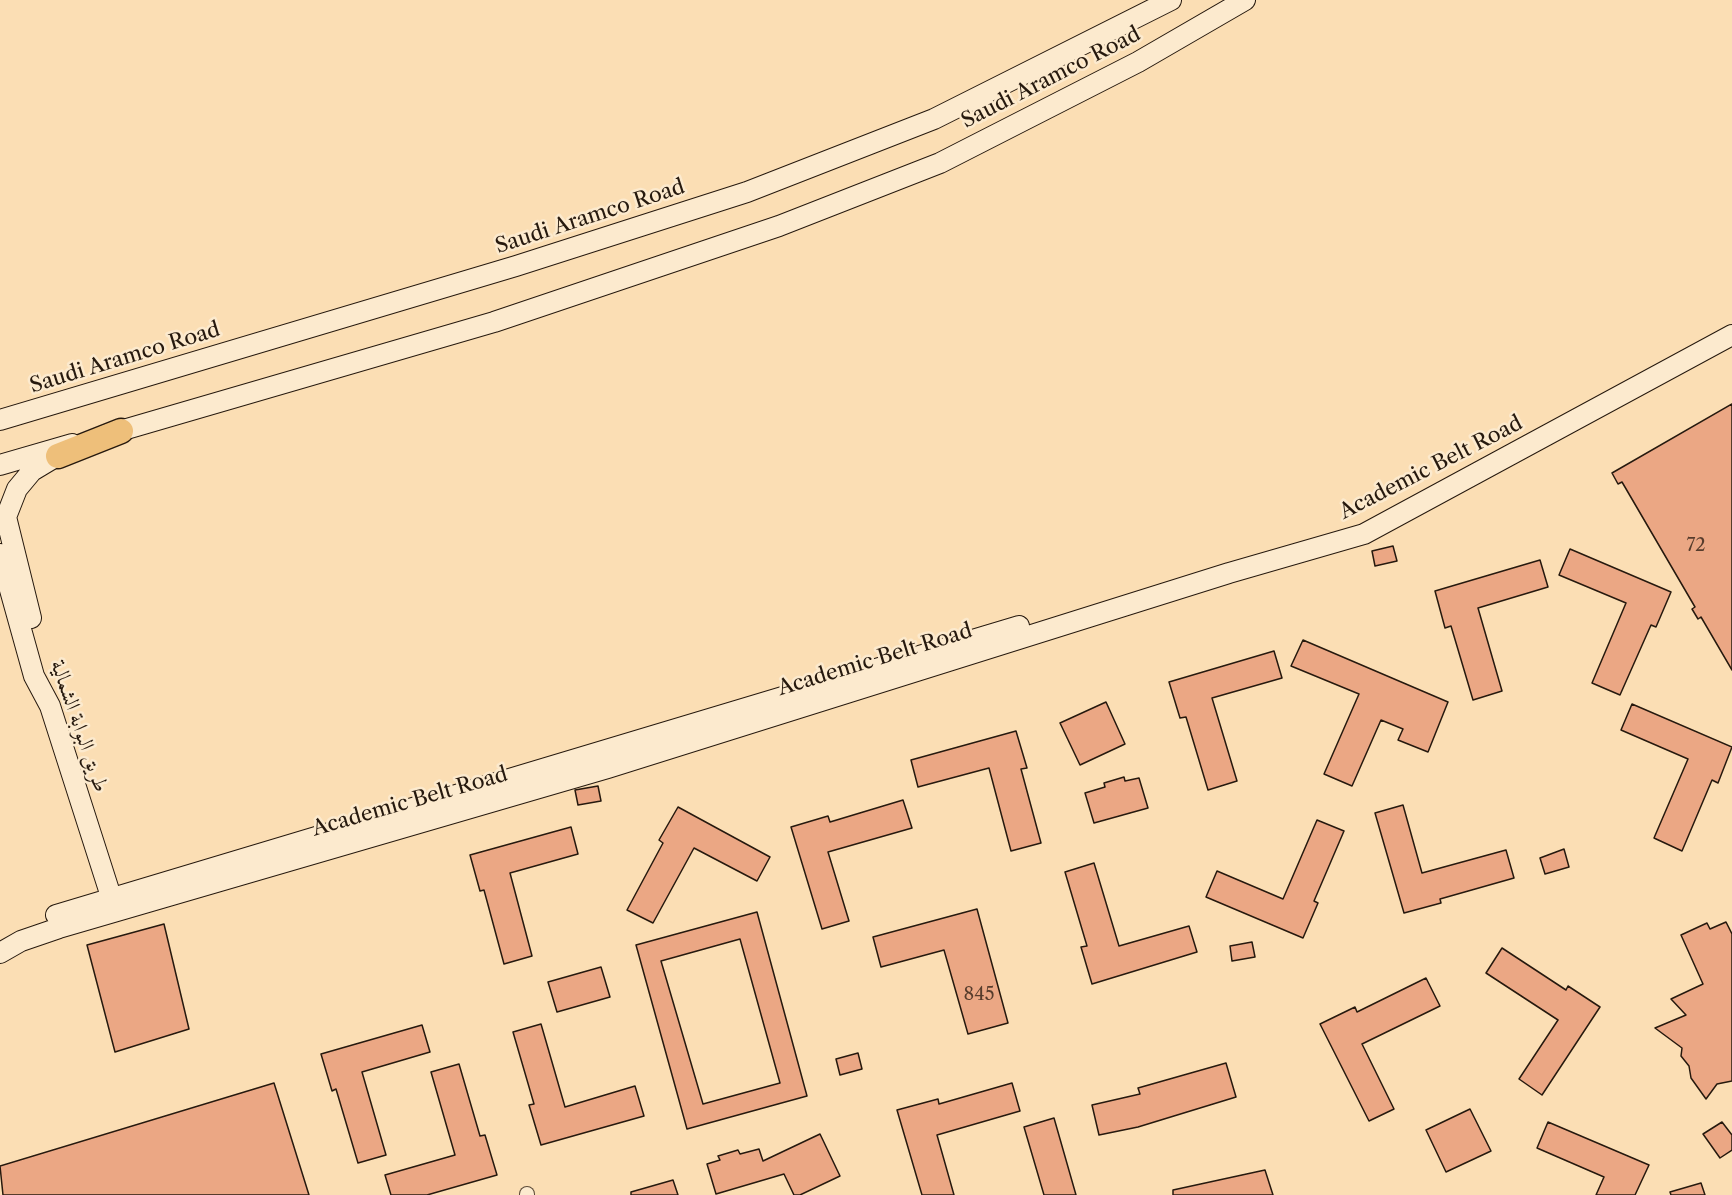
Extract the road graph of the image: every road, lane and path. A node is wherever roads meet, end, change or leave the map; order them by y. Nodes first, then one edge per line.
1 (1171, 0) edge
2 (1245, 0) edge
3 (1732, 322) edge
4 (1732, 335) edge
5 (0, 420) edge
6 (120, 431) junction
7 (58, 456) joint
8 (0, 465) edge
9 (0, 554) edge
10 (50, 706) junction
11 (114, 905) junction
12 (0, 938) edge
13 (0, 953) edge

1 - 5 street, Saudi Aramco Road
2 - 6 street, Saudi Aramco Road
3 - 11 street, Academic Belt Road
4 - 11 street, Academic Belt Road
6 - 7 highway
6 - 8 street, Saudi Aramco Road
7 - 10 street
9 - 10 street, طريق البوابة الشمالية
10 - 11 street, طريق البوابة الشمالية
11 - 12 street, Academic Belt Road
11 - 13 street, Academic Belt Road

